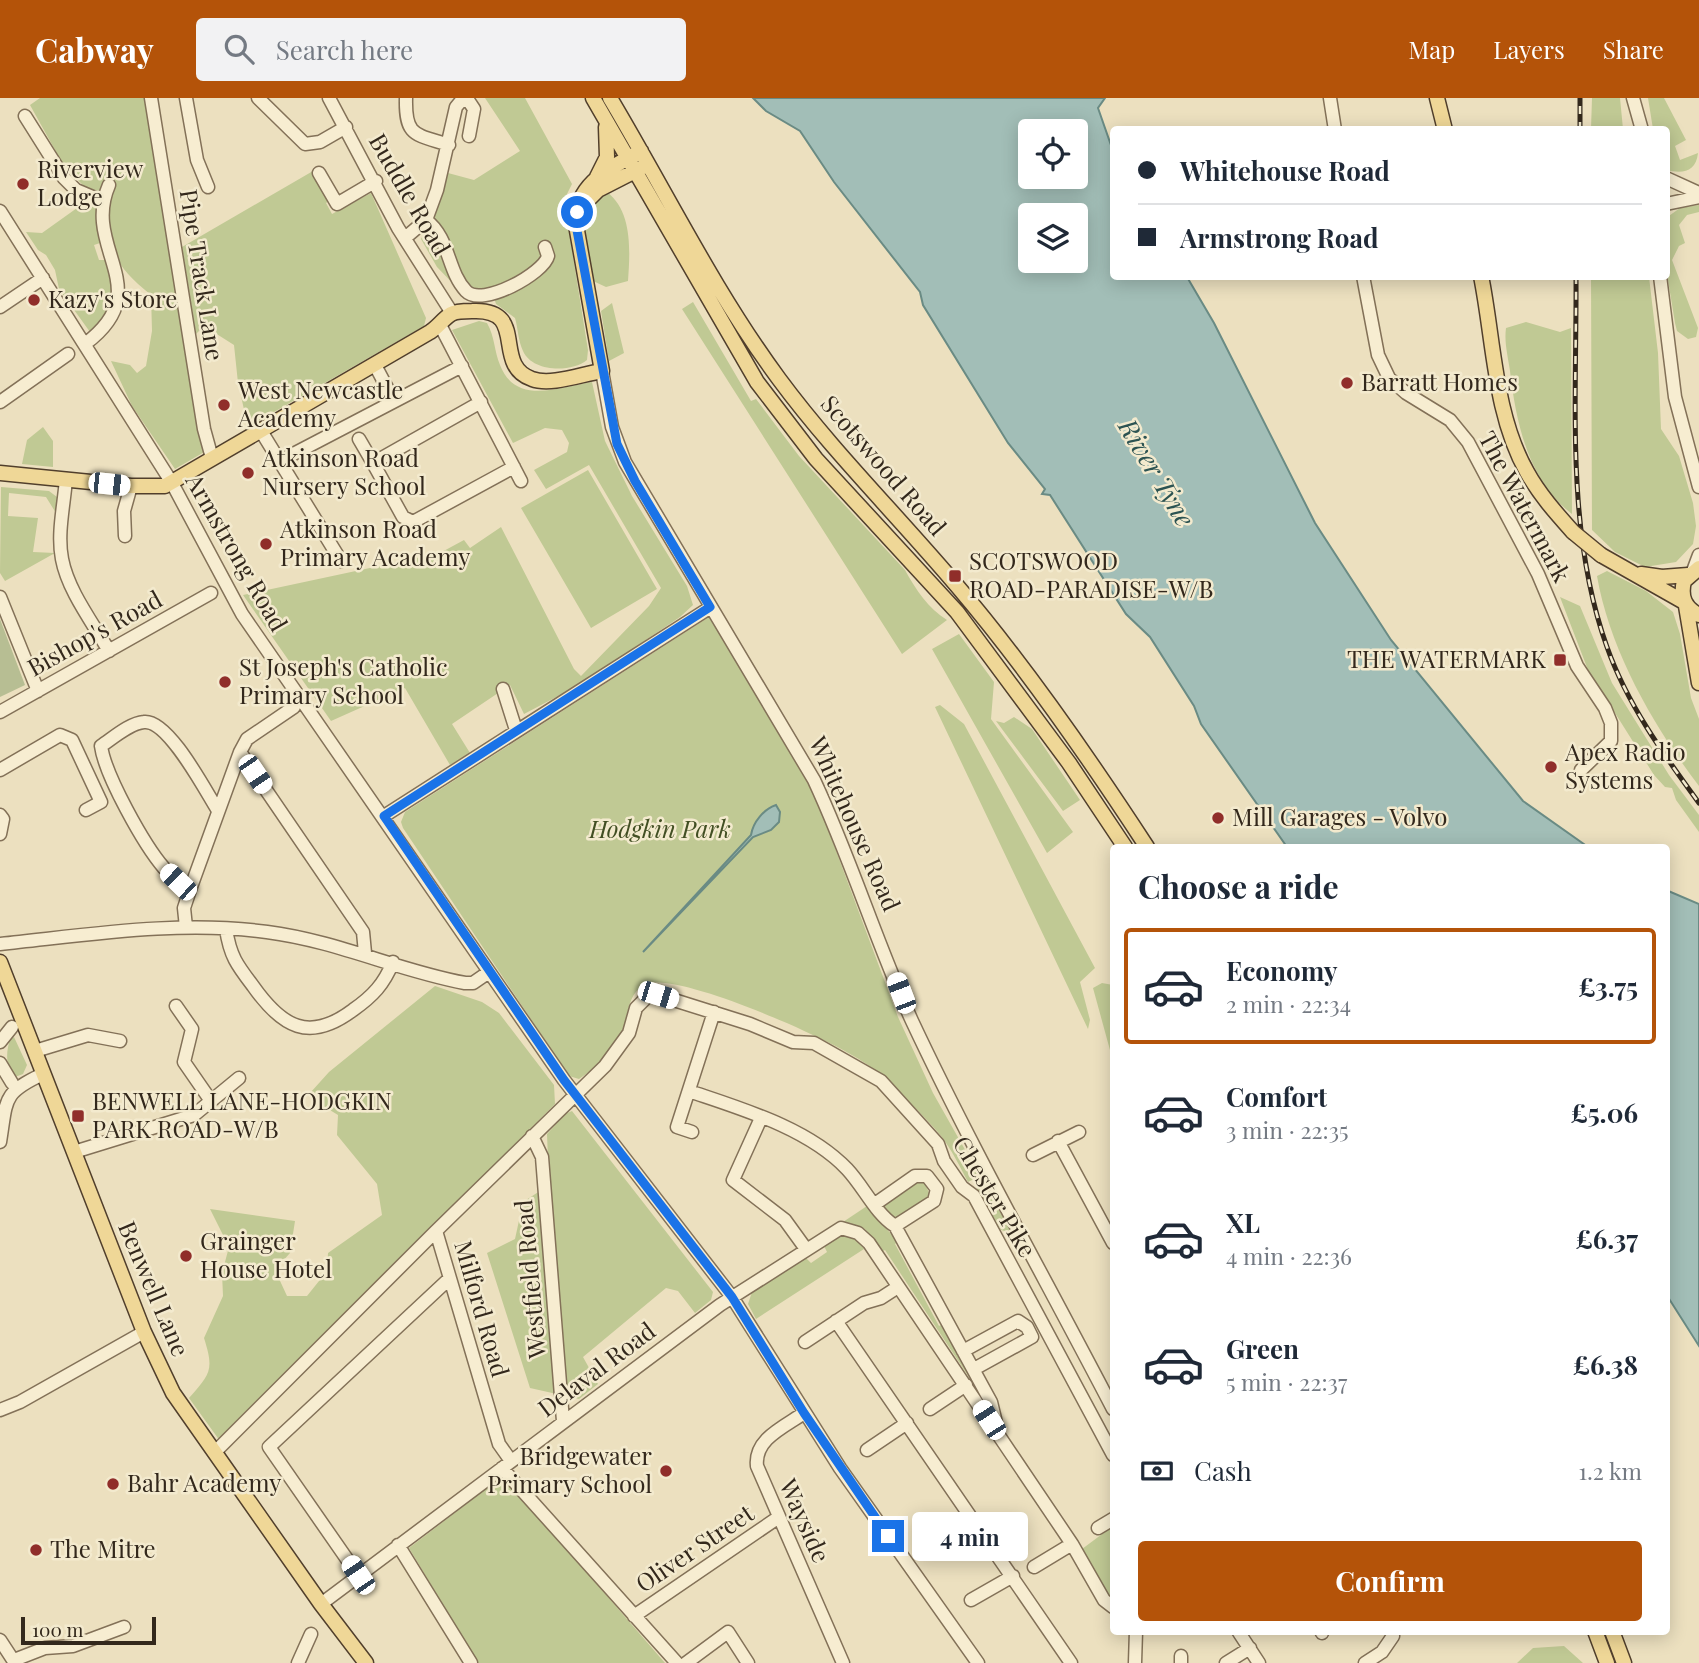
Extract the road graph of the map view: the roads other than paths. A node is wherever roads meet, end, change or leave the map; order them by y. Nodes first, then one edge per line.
1 (151, 98) edge
2 (186, 98) edge
3 (258, 98) edge
4 (329, 98) edge
5 (406, 98) edge
6 (593, 98) edge
7 (610, 98) edge
8 (1330, 98) edge
9 (1437, 98) edge
10 (1633, 98) edge
11 (25, 116) dead end
12 (604, 117) junction
13 (1334, 126) edge
14 (1444, 126) edge
15 (1639, 126) edge
16 (346, 127) junction
17 (469, 136) dead end
18 (449, 145) junction
19 (641, 151) junction
20 (648, 164) junction
21 (631, 165) junction
22 (319, 173) dead end
23 (596, 178) junction
24 (1670, 180) edge
25 (376, 181) junction
26 (109, 184) dead end
27 (208, 187) dead end
28 (1699, 195) edge
29 (102, 201) junction
30 (1670, 203) edge
31 (0, 211) edge
32 (577, 212) junction
33 (426, 220) junction
34 (404, 238) junction
35 (545, 247) dead end
36 (43, 278) junction
37 (1364, 280) edge
38 (1482, 280) edge
39 (1660, 280) edge
40 (0, 307) edge
41 (452, 313) junction
42 (440, 325) junction
43 (85, 344) junction
44 (68, 354) dead end
45 (375, 365) junction
46 (462, 366) junction
47 (602, 371) junction
48 (394, 401) junction
49 (0, 402) edge
50 (481, 402) junction
51 (261, 430) junction
52 (359, 439) dead end
53 (212, 458) junction
54 (280, 461) junction
55 (373, 463) junction
56 (514, 467) junction
57 (0, 473) edge
58 (66, 479) junction
59 (521, 481) dead end
60 (172, 483) junction
61 (131, 486) junction
62 (1699, 487) edge
63 (125, 536) dead end
64 (1699, 555) edge
65 (341, 561) dead end
66 (1693, 571) edge
67 (1630, 572) junction
68 (211, 593) dead end
69 (0, 597) edge
70 (1685, 604) junction
71 (710, 607) junction
72 (1699, 615) edge
73 (109, 651) junction
74 (1699, 683) edge
75 (503, 688) dead end
76 (38, 691) junction
77 (293, 707) dead end
78 (0, 712) edge
79 (516, 730) junction
80 (240, 752) junction
81 (0, 770) edge
82 (1581, 770) dead end
83 (217, 808) junction
84 (86, 810) dead end
85 (0, 815) edge
86 (384, 816) junction
87 (0, 834) edge
88 (1123, 844) edge
89 (1145, 844) edge
90 (191, 887) junction
91 (186, 928) junction
92 (226, 929) junction
93 (0, 944) edge
94 (365, 953) junction
95 (0, 962) edge
96 (393, 962) junction
97 (489, 972) junction
98 (176, 1006) dead end
99 (714, 1012) junction
100 (12, 1027) dead end
101 (120, 1041) dead end
102 (0, 1042) edge
103 (35, 1051) junction
104 (0, 1063) edge
105 (43, 1074) junction
106 (239, 1078) dead end
107 (12, 1083) dead end
108 (690, 1091) junction
109 (575, 1093) junction
110 (211, 1101) junction
111 (761, 1118) junction
112 (692, 1132) dead end
113 (1079, 1132) dead end
114 (532, 1136) junction
115 (1058, 1141) junction
116 (0, 1142) edge
117 (74, 1153) junction
118 (1033, 1155) dead end
119 (875, 1204) junction
120 (895, 1226) junction
121 (436, 1231) junction
122 (1110, 1237) edge
123 (806, 1249) junction
124 (450, 1278) junction
125 (898, 1287) junction
126 (732, 1297) junction
127 (836, 1321) junction
128 (144, 1332) junction
129 (805, 1342) dead end
130 (964, 1351) junction
131 (974, 1369) junction
132 (966, 1385) junction
133 (1110, 1403) edge
134 (930, 1409) dead end
135 (0, 1410) edge
136 (804, 1413) junction
137 (563, 1421) junction
138 (907, 1423) junction
139 (1000, 1437) junction
140 (1110, 1449) edge
141 (867, 1450) dead end
142 (216, 1451) junction
143 (506, 1464) junction
144 (779, 1517) junction
145 (1110, 1521) edge
146 (1098, 1528) dead end
147 (1072, 1544) junction
148 (398, 1545) junction
149 (1034, 1567) dead end
150 (358, 1575) junction
151 (1014, 1578) junction
152 (971, 1600) dead end
153 (321, 1604) junction
154 (1110, 1606) edge
155 (634, 1616) junction
156 (124, 1627) dead end
157 (311, 1634) dead end
158 (1136, 1635) edge
159 (1241, 1635) edge
160 (1393, 1635) edge
161 (1596, 1635) edge
162 (1614, 1635) edge
163 (0, 1640) edge
164 (1250, 1648) junction
165 (15, 1661) edge
166 (298, 1663) edge
167 (366, 1663) edge
168 (471, 1663) edge
169 (677, 1663) edge
170 (686, 1663) edge
171 (748, 1663) edge
172 (843, 1663) edge
173 (978, 1663) edge
174 (1071, 1663) edge
175 (1136, 1663) edge
176 (1226, 1663) edge
177 (1259, 1663) edge
178 (1365, 1663) edge
179 (1607, 1663) edge
180 (1625, 1663) edge

1 - 53 street, Pipe Track Lane
2 - 27 street
3 - 16 street
4 - 16 street, Buddle Road
5 - 18 street
6 - 12 main road, Scotswood Road
7 - 19 main road, Scotswood Road
8 - 13 street
9 - 14 main road
10 - 15 street
11 - 29 street
12 - 21 main road, Scotswood Road
12 - 23 main road
16 - 25 street, Buddle Road
17 - 18 street
18 - 33 street
19 - 20 main road, Scotswood Road
19 - 21 main road
20 - 21 main road
20 - 89 main road, Scotswood Road
21 - 23 main road
21 - 32 main road
21 - 88 main road, Scotswood Road
22 - 25 street
23 - 32 main road
24 - 28 street
25 - 34 street, Buddle Road
26 - 29 street
28 - 30 street
29 - 43 street
31 - 36 street, Armstrong Road
32 - 47 main road, Whitehouse Road
33 - 34 street
33 - 35 street
34 - 41 street, Buddle Road
36 - 40 street
36 - 43 street, Armstrong Road
37 - 82 street, The Watermark
38 - 67 main road, bridge
39 - 62 street
41 - 42 main road
41 - 47 main road
42 - 45 main road
42 - 46 street
43 - 60 street, Armstrong Road
44 - 49 street
45 - 48 street
45 - 51 main road
46 - 48 street
46 - 50 street
47 - 71 street, Whitehouse Road
48 - 54 street
50 - 55 street
50 - 56 street
51 - 53 main road
51 - 54 street
52 - 55 street
53 - 60 main road
54 - 65 street
55 - 56 street
56 - 59 street
57 - 58 main road
58 - 61 main road
58 - 73 street
60 - 61 main road
60 - 86 street, Armstrong Road
61 - 63 street
64 - 66 street
66 - 67 main road
66 - 70 main road
67 - 70 main road
68 - 73 street, Bishop's Road
69 - 76 street
70 - 72 main road
70 - 74 main road
71 - 79 street
71 - 133 street, Whitehouse Road
73 - 76 street, Bishop's Road
75 - 79 street
76 - 78 street, Bishop's Road
77 - 80 street
79 - 86 street
80 - 83 street
80 - 94 street
81 - 84 street
83 - 90 street
83 - 90 street
85 - 87 street
86 - 97 street, Armstrong Road
90 - 91 street
91 - 92 street
91 - 93 street
92 - 94 street
92 - 96 street
94 - 96 street
95 - 103 main road, Benwell Lane
96 - 97 street
97 - 109 street, Armstrong Road
98 - 110 street
99 - 108 street
99 - 109 street, Chester Pike
99 - 140 street, Chester Pike
100 - 102 street
101 - 103 street
103 - 105 main road, Benwell Lane
104 - 107 street
105 - 116 street
105 - 117 main road, Benwell Lane
106 - 110 street
108 - 111 street
108 - 112 street
109 - 114 street, Milford Road
109 - 126 street, Armstrong Road
110 - 117 street
111 - 119 street
111 - 123 street
113 - 115 street
114 - 121 street, Milford Road
114 - 137 street, Westfield Road
115 - 118 street
115 - 122 street
117 - 128 main road, Benwell Lane
119 - 120 street
119 - 120 street
120 - 130 street
121 - 124 street, Milford Road
121 - 142 street
123 - 125 street, Delaval Road
123 - 126 street, Delaval Road
124 - 143 street, Milford Road
124 - 150 street
125 - 127 street
125 - 132 street, Delaval Road
126 - 136 street, Armstrong Road
126 - 137 street, Delaval Road
127 - 129 street
127 - 138 street
128 - 135 street
128 - 142 main road, Benwell Lane
130 - 131 street
130 - 131 street
131 - 139 street
132 - 134 street
132 - 139 street, Delaval Road
136 - 144 street, Wayside
136 - 173 street, Armstrong Road
137 - 143 street, Delaval Road
138 - 141 street
138 - 151 street
139 - 147 street, Delaval Road
142 - 153 main road, Benwell Lane
143 - 148 street, Delaval Road
143 - 155 street, Milford Road
144 - 155 street, Oliver Street
144 - 172 street, Wayside
145 - 146 street
147 - 149 street
147 - 154 street, Delaval Road
148 - 150 street, Delaval Road
148 - 168 street
150 - 153 street, Delaval Road
151 - 152 street
151 - 174 street
153 - 167 main road, Benwell Lane
155 - 169 street, Milford Road
156 - 165 street
157 - 166 street
158 - 175 street
159 - 164 street
160 - 178 street
161 - 179 main road
162 - 180 main road
163 - 165 street
164 - 176 street
164 - 177 street
170 - 171 street

